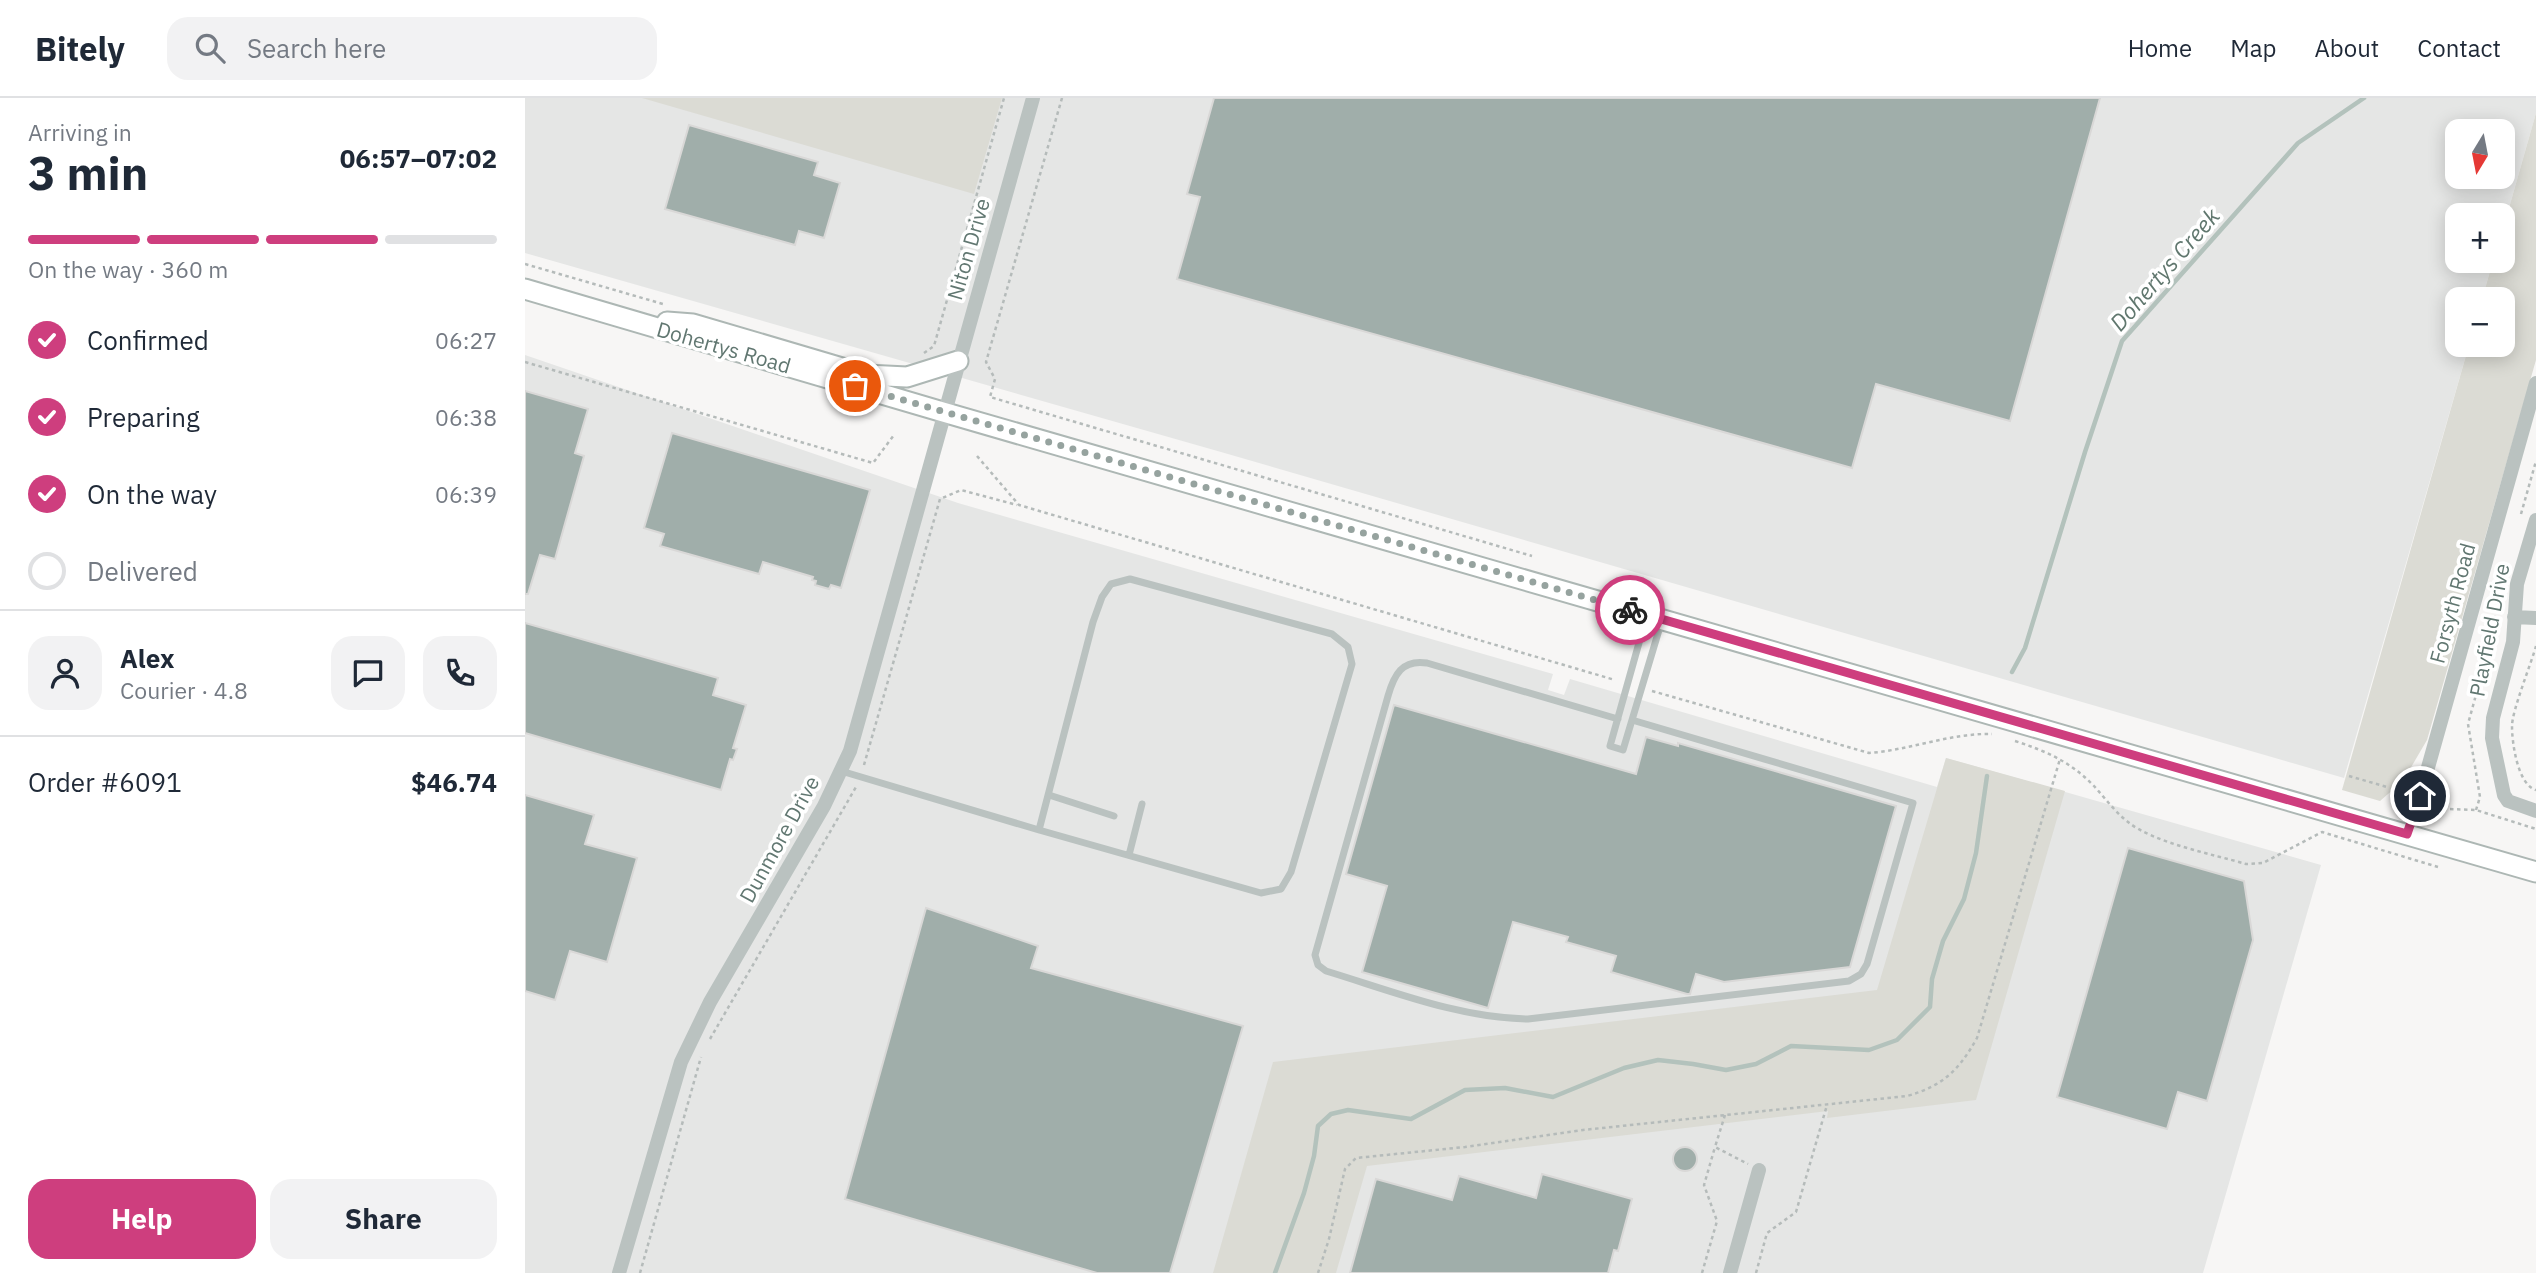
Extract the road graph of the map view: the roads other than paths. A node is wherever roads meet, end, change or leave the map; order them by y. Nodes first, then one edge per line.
1 (1033, 98) edge
2 (525, 289) edge
3 (631, 320) junction
4 (958, 361) junction
5 (2536, 383) edge
6 (943, 412) junction
7 (2536, 520) edge
8 (2514, 617) junction
9 (1655, 618) junction
10 (2536, 618) edge
11 (1618, 719) junction
12 (1632, 720) junction
13 (840, 771) junction
14 (1049, 795) junction
15 (1142, 804) dead end
16 (2536, 811) edge
17 (1114, 817) dead end
18 (1039, 830) junction
19 (2407, 834) junction
20 (1129, 855) junction
21 (2536, 872) edge
22 (1759, 1170) road end
23 (619, 1273) edge
24 (1730, 1273) edge

1 - 4 street, Niton Drive
2 - 3 main road, Dohertys Road
3 - 4 main road
3 - 6 main road, Dohertys Road
4 - 6 street, Niton Drive
5 - 19 street, Forsyth Road
6 - 9 main road, Dohertys Road
6 - 13 street, Dunmore Drive
7 - 8 street, Playfield Drive
8 - 10 street
8 - 16 street, Playfield Drive
9 - 11 lane
9 - 12 lane
9 - 19 main road, Dohertys Road
11 - 12 lane
11 - 12 lane
13 - 18 lane
13 - 23 street, Dunmore Drive
14 - 17 lane
14 - 18 lane
14 - 20 lane
15 - 20 lane
18 - 20 lane
19 - 21 main road, Dohertys Road
22 - 24 street

